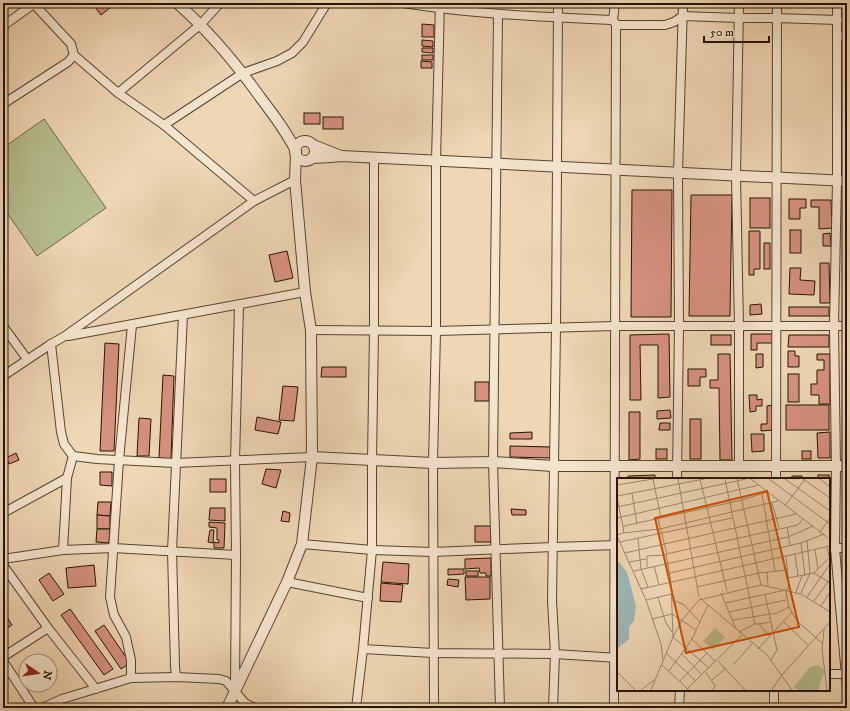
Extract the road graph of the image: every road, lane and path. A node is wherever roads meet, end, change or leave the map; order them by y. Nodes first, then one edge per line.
1 (34, 3) edge
2 (177, 3) edge
3 (220, 3) edge
4 (327, 3) edge
5 (403, 3) edge
6 (558, 3) edge
7 (615, 3) edge
8 (683, 3) edge
9 (739, 3) edge
10 (777, 3) edge
11 (837, 3) edge
12 (440, 6) edge
13 (498, 14) junction
14 (683, 16) junction
15 (558, 18) junction
16 (739, 18) junction
17 (776, 18) junction
18 (838, 20) junction
19 (615, 23) junction
20 (201, 24) junction
21 (3, 26) edge
22 (838, 36) junction
23 (847, 37) edge
24 (74, 55) junction
25 (243, 73) junction
26 (118, 93) junction
27 (3, 104) edge
28 (164, 125) junction
29 (282, 126) junction
30 (310, 143) junction
31 (296, 152) junction
32 (340, 156) junction
33 (374, 157) junction
34 (311, 158) junction
35 (436, 160) junction
36 (497, 163) junction
37 (557, 167) junction
38 (615, 169) junction
39 (678, 173) junction
40 (736, 176) junction
41 (776, 178) junction
42 (294, 180) junction
43 (842, 181) edge
44 (254, 201) junction
45 (305, 292) junction
46 (240, 305) junction
47 (183, 315) junction
48 (132, 325) junction
49 (679, 325) junction
50 (777, 325) junction
51 (3, 326) edge
52 (616, 326) junction
53 (739, 326) junction
54 (834, 326) junction
55 (847, 326) edge
56 (556, 328) junction
57 (311, 330) junction
58 (374, 330) junction
59 (494, 330) junction
60 (436, 331) junction
61 (65, 336) junction
62 (51, 344) junction
63 (27, 359) junction
64 (3, 376) edge
65 (73, 456) junction
66 (312, 457) junction
67 (119, 460) junction
68 (372, 460) junction
69 (235, 461) junction
70 (493, 462) junction
71 (175, 463) junction
72 (433, 463) junction
73 (739, 465) junction
74 (776, 465) junction
75 (554, 466) junction
76 (614, 466) junction
77 (677, 466) junction
78 (836, 466) junction
79 (847, 466) edge
80 (67, 478) junction
81 (677, 478) edge
82 (776, 478) edge
83 (3, 513) edge
84 (302, 544) junction
85 (616, 545) edge
86 (554, 547) junction
87 (113, 548) junction
88 (832, 548) edge
89 (847, 548) edge
90 (495, 549) junction
91 (63, 550) junction
92 (372, 550) junction
93 (172, 551) junction
94 (433, 552) junction
95 (236, 555) junction
96 (3, 559) edge
97 (3, 565) edge
98 (287, 582) junction
99 (368, 598) junction
100 (48, 628) junction
101 (363, 649) junction
102 (433, 653) junction
103 (500, 653) junction
104 (555, 654) junction
105 (3, 657) edge
106 (616, 658) edge
107 (3, 662) edge
108 (830, 674) edge
109 (846, 674) junction
110 (176, 677) junction
111 (131, 678) junction
112 (847, 688) edge
113 (96, 689) junction
114 (680, 691) edge
115 (774, 691) edge
116 (235, 692) junction
117 (34, 708) edge
118 (42, 708) edge
119 (227, 708) edge
120 (255, 708) edge
121 (356, 708) edge
122 (434, 708) edge
123 (500, 708) edge
124 (553, 708) edge
125 (614, 708) edge
126 (679, 708) edge
127 (774, 708) edge

1 - 21 street
1 - 24 street
2 - 20 street
3 - 20 street
4 - 25 street
5 - 12 street
6 - 15 street
7 - 19 street
8 - 14 street
9 - 16 street
10 - 17 street
11 - 18 street
12 - 13 street
12 - 35 street
13 - 15 street
13 - 36 street
14 - 16 street
14 - 19 street
14 - 39 street
15 - 19 street
15 - 37 street
16 - 17 street
16 - 40 street
17 - 18 street
17 - 41 street
18 - 22 street
19 - 38 street
20 - 25 street
20 - 26 street
22 - 23 street
22 - 43 street
24 - 26 street
24 - 27 street
25 - 28 street
25 - 29 street
26 - 28 street
28 - 44 street
29 - 30 street
29 - 31 street
30 - 31 street
30 - 32 street
30 - 34 street
31 - 34 street
31 - 42 street
32 - 33 street
32 - 34 street
33 - 35 street
33 - 58 street
34 - 42 street
35 - 36 street
35 - 60 street
36 - 37 street
36 - 59 street
37 - 38 street
37 - 56 street
38 - 39 street
38 - 52 street
39 - 40 street
39 - 49 street
40 - 41 street
40 - 53 street
41 - 43 street
41 - 50 street
42 - 44 street
42 - 45 street
43 - 54 street
44 - 61 street
45 - 46 street
45 - 57 street
46 - 47 street
46 - 69 street
47 - 48 street
47 - 71 street
48 - 61 street
48 - 67 street
49 - 52 street
49 - 53 street
49 - 77 street
50 - 53 street
50 - 54 street
50 - 74 street
51 - 63 street
52 - 56 street
52 - 76 street
53 - 73 street
54 - 55 street
54 - 78 street
56 - 59 street
56 - 75 street
57 - 58 street
57 - 66 street
58 - 60 street
58 - 68 street
59 - 60 street
59 - 70 street
60 - 72 street
61 - 62 street
62 - 63 street
62 - 65 street
63 - 64 street
65 - 67 street
65 - 80 street
66 - 68 street
66 - 69 street
66 - 84 street
67 - 71 street
67 - 87 street
68 - 72 street
68 - 92 street
69 - 71 street
69 - 95 street
70 - 72 street
70 - 75 street
70 - 90 street
71 - 93 street
72 - 94 street
73 - 74 street
73 - 77 street
74 - 78 street
74 - 82 street
75 - 76 street
75 - 86 street
76 - 77 street
76 - 85 street
77 - 81 street
78 - 79 street
78 - 88 street
80 - 83 street
80 - 91 street
84 - 92 street
84 - 98 street
85 - 86 street
85 - 106 street
86 - 90 street
86 - 104 street
87 - 91 street
87 - 93 street
87 - 111 street
88 - 89 street
88 - 109 street
90 - 94 street
90 - 103 street
91 - 96 street
92 - 94 street
92 - 99 street
93 - 95 street
93 - 110 street
94 - 102 street
95 - 116 street
97 - 100 street
98 - 99 street
98 - 116 street
99 - 101 street
100 - 105 street
100 - 113 street
101 - 102 street
101 - 121 street
102 - 103 street
102 - 122 street
103 - 104 street
103 - 123 street
104 - 106 street
104 - 124 street
106 - 125 street
107 - 117 street
108 - 109 street
109 - 112 street
110 - 111 street
110 - 116 street
111 - 113 street
113 - 118 street
114 - 126 street
115 - 127 street
116 - 119 street
116 - 120 street

